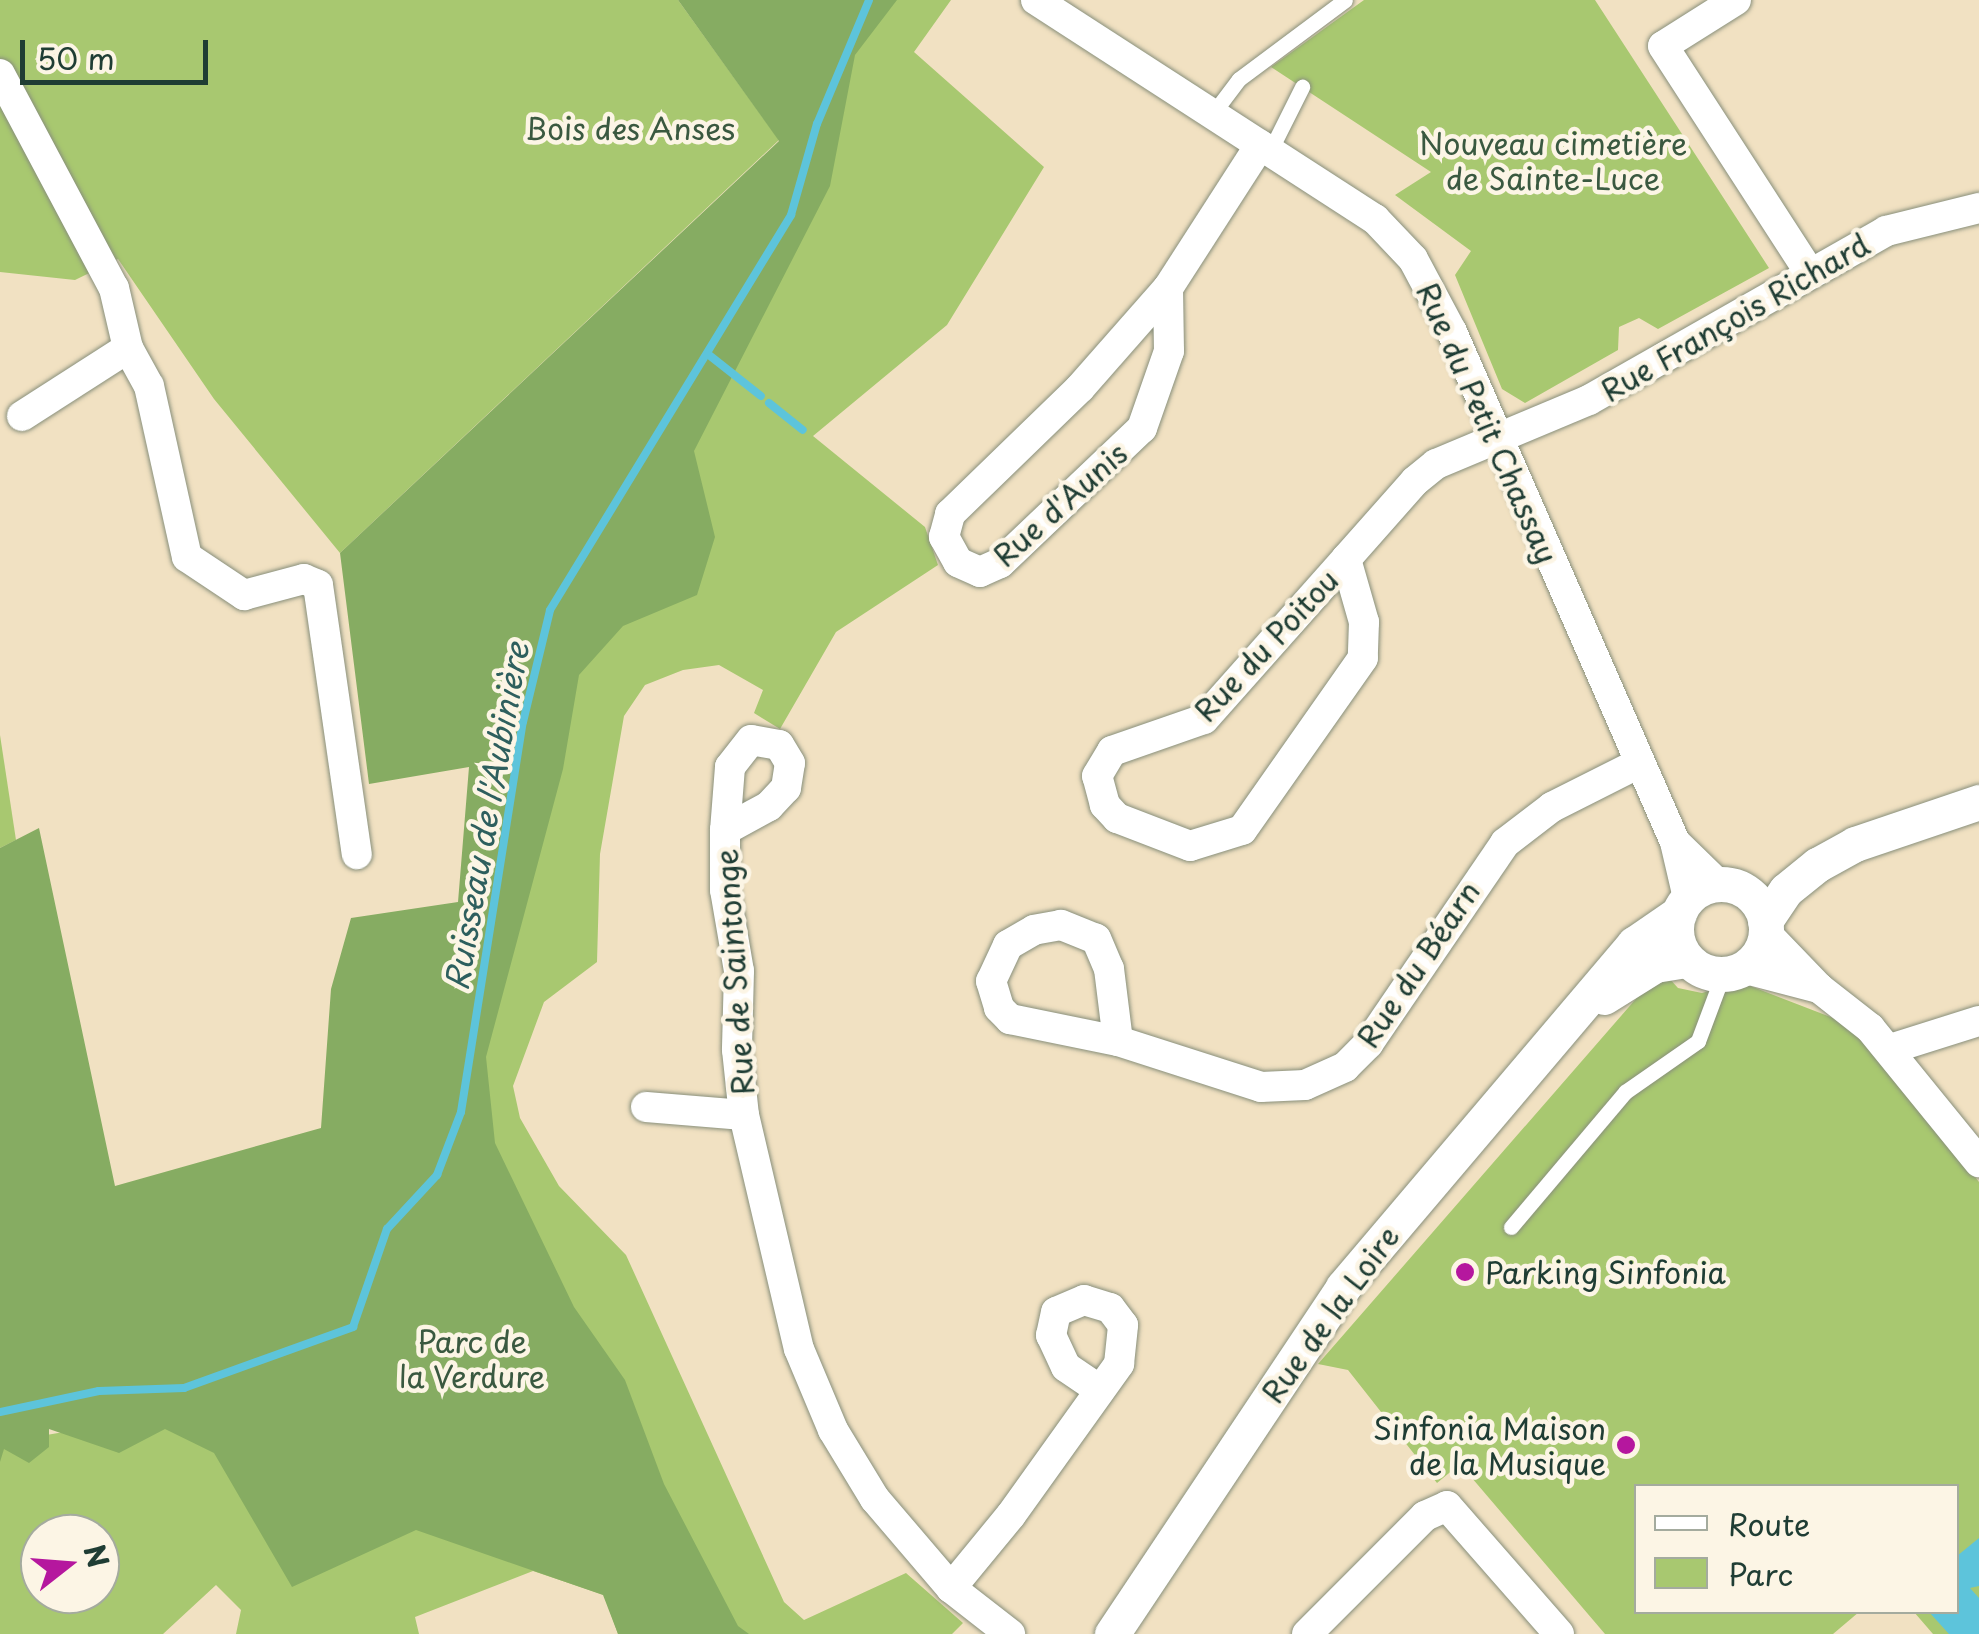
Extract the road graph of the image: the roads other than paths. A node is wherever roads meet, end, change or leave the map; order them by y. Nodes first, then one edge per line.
1 (1036, 0) edge
2 (1345, 0) edge
3 (1736, 0) edge
4 (0, 74) edge
5 (1302, 87) dead end
6 (1214, 112) junction
7 (1265, 148) junction
8 (1979, 208) edge
9 (1810, 273) junction
10 (1168, 288) junction
11 (128, 348) junction
12 (22, 416) dead end
13 (1495, 438) junction
14 (1346, 558) junction
15 (1640, 763) junction
16 (1979, 802) edge
17 (725, 830) dead end
18 (1855, 844) junction
19 (357, 854) dead end
20 (1705, 895) junction
21 (1765, 927) junction
22 (1688, 960) junction
23 (1733, 971) junction
24 (1819, 988) junction
25 (1576, 1015) junction
26 (1979, 1021) edge
27 (1118, 1041) junction
28 (1890, 1049) junction
29 (646, 1108) dead end
30 (744, 1115) junction
31 (1979, 1162) edge
32 (1512, 1227) dead end
33 (1100, 1390) dead end
34 (951, 1588) junction
35 (1010, 1634) edge
36 (1112, 1634) edge
37 (1307, 1634) edge
38 (1559, 1634) edge

1 - 6 street, Rue du Petit Chassay
2 - 6 lane
3 - 9 street
4 - 11 street
5 - 7 lane
6 - 7 street, Rue du Petit Chassay
7 - 10 street, Rue d'Aunis
7 - 13 street, Rue du Petit Chassay
8 - 9 street, Rue François Richard
9 - 13 street, Rue François Richard
10 - 10 street, Rue d'Aunis
11 - 12 street
11 - 19 street
13 - 14 street, Rue du Poitou
13 - 15 street, Rue du Petit Chassay
14 - 14 street, Rue du Poitou
15 - 20 street, Rue du Petit Chassay
15 - 27 street, Rue du Béarn
16 - 18 street, Rue de la Loire
17 - 30 street, Rue de Saintonge
18 - 20 street, Rue de la Loire
18 - 21 street, Rue de la Loire
20 - 21 street
20 - 22 street
20 - 25 street, Rue de la Loire
21 - 23 street
21 - 24 street
22 - 23 street
22 - 25 street, Rue de la Loire
23 - 24 street
23 - 32 lane
24 - 28 street
25 - 36 street, Rue de la Loire
26 - 28 street
27 - 27 street, Rue du Béarn
28 - 31 street
29 - 30 street, Rue de Saintonge
30 - 34 street, Rue de Saintonge
33 - 34 street
34 - 35 street, Rue de Saintonge
37 - 38 street

